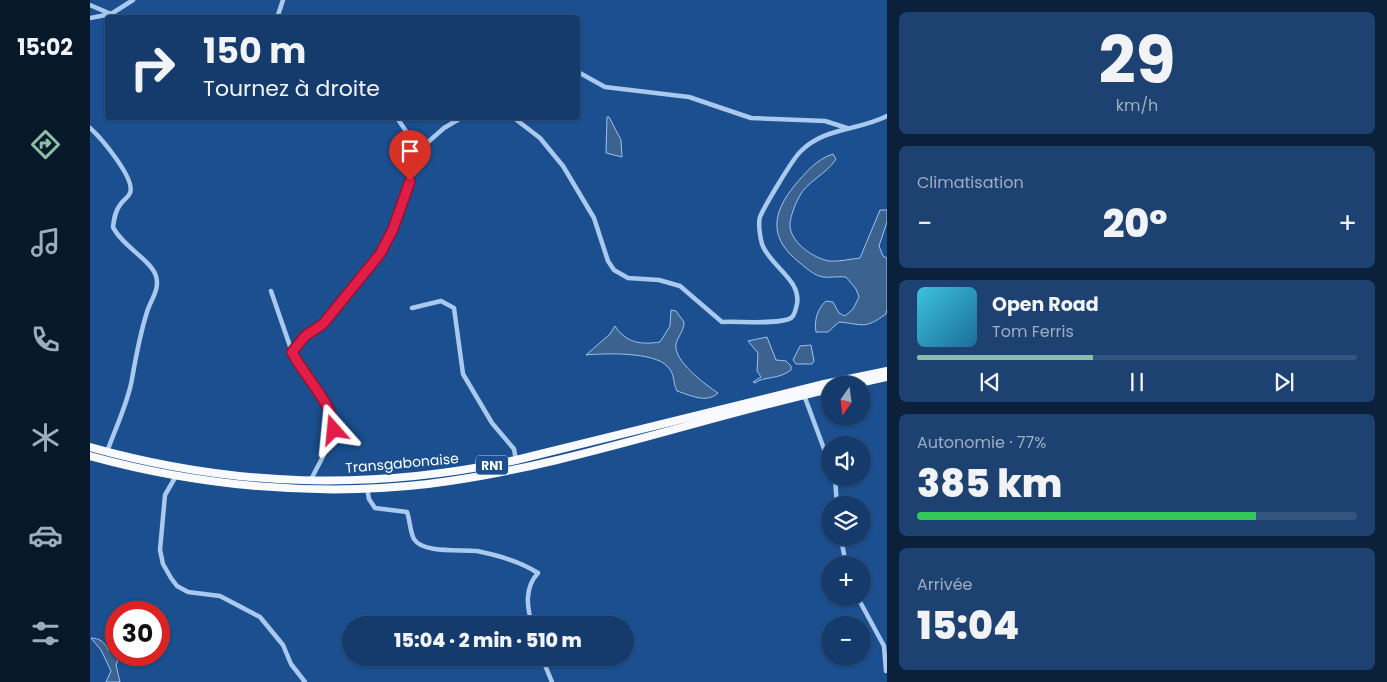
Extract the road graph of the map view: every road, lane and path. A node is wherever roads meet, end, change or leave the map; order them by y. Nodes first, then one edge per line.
1 (133, 0) edge
2 (283, 0) edge
3 (90, 5) edge
4 (111, 14) junction
5 (105, 15) edge
6 (106, 15) edge
7 (278, 15) edge
8 (90, 18) edge
9 (580, 73) edge
10 (887, 116) edge
11 (398, 120) edge
12 (458, 120) edge
13 (517, 120) edge
14 (90, 128) edge
15 (848, 128) junction
16 (419, 150) junction
17 (271, 291) dead end
18 (412, 308) dead end
19 (292, 352) junction
20 (887, 371) edge
21 (887, 377) edge
22 (871, 380) edge
23 (821, 391) edge
24 (803, 392) junction
25 (821, 441) edge
26 (90, 447) edge
27 (107, 452) junction
28 (90, 456) edge
29 (516, 460) junction
30 (176, 476) junction
31 (310, 482) junction
32 (368, 488) junction
33 (862, 606) edge
34 (531, 616) edge
35 (545, 666) edge
36 (886, 671) dead end
37 (305, 682) edge
38 (552, 682) edge

1 - 4 street
2 - 7 street
3 - 4 street
4 - 6 street
5 - 8 street
9 - 15 street
10 - 15 street
11 - 16 street
12 - 16 street
13 - 15 street
14 - 27 street
16 - 19 street
17 - 19 street
18 - 29 street
19 - 31 street
20 - 24 highway, Transgabonaise / RN1
21 - 22 highway
23 - 24 highway, Transgabonaise / RN1
24 - 25 street
24 - 29 highway, Transgabonaise / RN1
24 - 32 highway, Transgabonaise / RN1
26 - 27 highway, Transgabonaise / RN1
27 - 31 highway, Transgabonaise / RN1
28 - 30 highway, Transgabonaise / RN1
29 - 31 highway, Transgabonaise / RN1
30 - 32 highway, Transgabonaise / RN1
30 - 37 street
32 - 34 street
33 - 36 street
35 - 38 street

